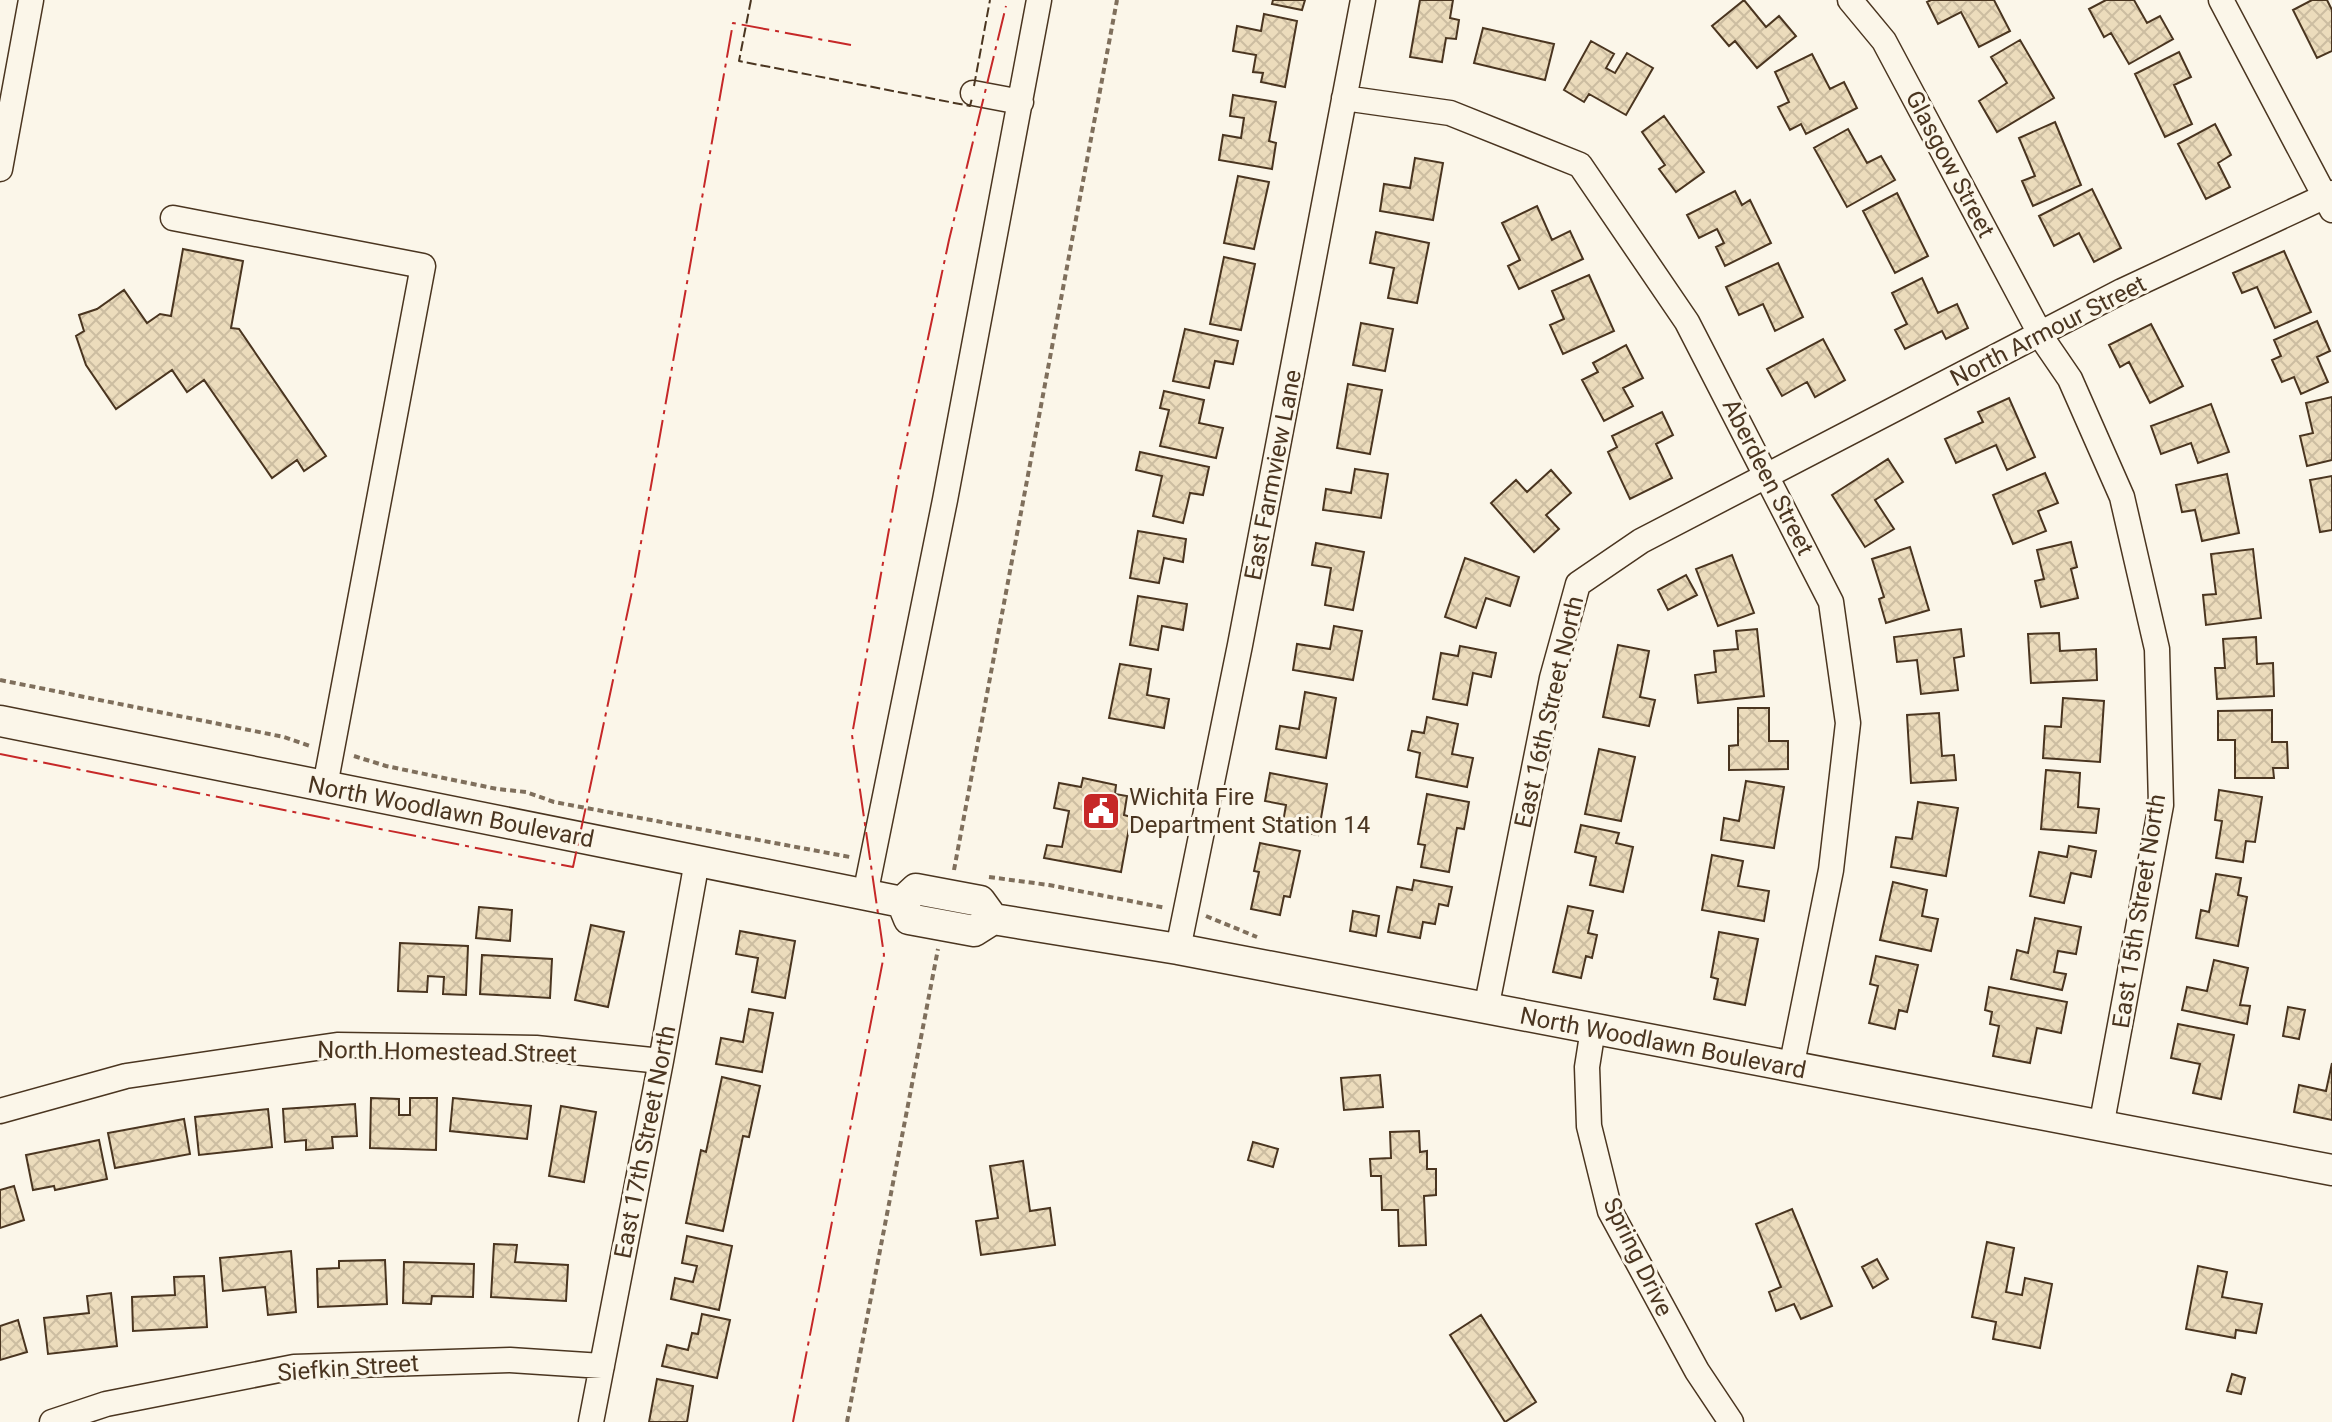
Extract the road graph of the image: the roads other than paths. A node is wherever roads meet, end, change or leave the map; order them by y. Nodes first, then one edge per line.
1 (31, 0) edge
2 (1039, 0) edge
3 (1363, 0) edge
4 (1850, 0) edge
5 (2221, 0) edge
6 (973, 93) dead end
7 (1344, 98) junction
8 (1021, 102) junction
9 (0, 169) edge
10 (2330, 200) edge
11 (173, 218) dead end
12 (2040, 334) junction
13 (1769, 476) junction
14 (0, 721) edge
15 (325, 786) junction
16 (697, 861) junction
17 (865, 895) junction
18 (1178, 949) junction
19 (1486, 1009) junction
20 (1593, 1029) junction
21 (661, 1061) junction
22 (1791, 1068) junction
23 (0, 1111) edge
24 (2101, 1127) junction
25 (2332, 1170) edge
26 (602, 1366) junction
27 (52, 1422) edge
28 (591, 1422) edge
29 (1731, 1422) edge

1 - 9 street
2 - 8 street
3 - 7 street, East Farmview Lane
4 - 12 street, Glasgow Street
5 - 10 street
6 - 8 street
7 - 13 street, Aberdeen Street
7 - 18 street, East Farmview Lane
8 - 17 street
10 - 12 street, North Armour Street
11 - 15 street
12 - 13 street, North Armour Street
12 - 24 street, East 15th Street North
13 - 19 street, East 16th Street North
13 - 22 street, Aberdeen Street
14 - 15 main road, North Woodlawn Boulevard
15 - 16 main road, North Woodlawn Boulevard
16 - 17 main road, North Woodlawn Boulevard
16 - 21 street, East 17th Street North
17 - 18 main road, North Woodlawn Boulevard
18 - 19 main road, North Woodlawn Boulevard
19 - 20 main road, North Woodlawn Boulevard
20 - 22 main road, North Woodlawn Boulevard
20 - 29 street, Spring Drive
21 - 23 street, North Homestead Street
21 - 26 street, East 17th Street North
22 - 24 main road, North Woodlawn Boulevard
24 - 25 main road, North Woodlawn Boulevard
26 - 27 street, Siefkin Street
26 - 28 street, East 17th Street North

